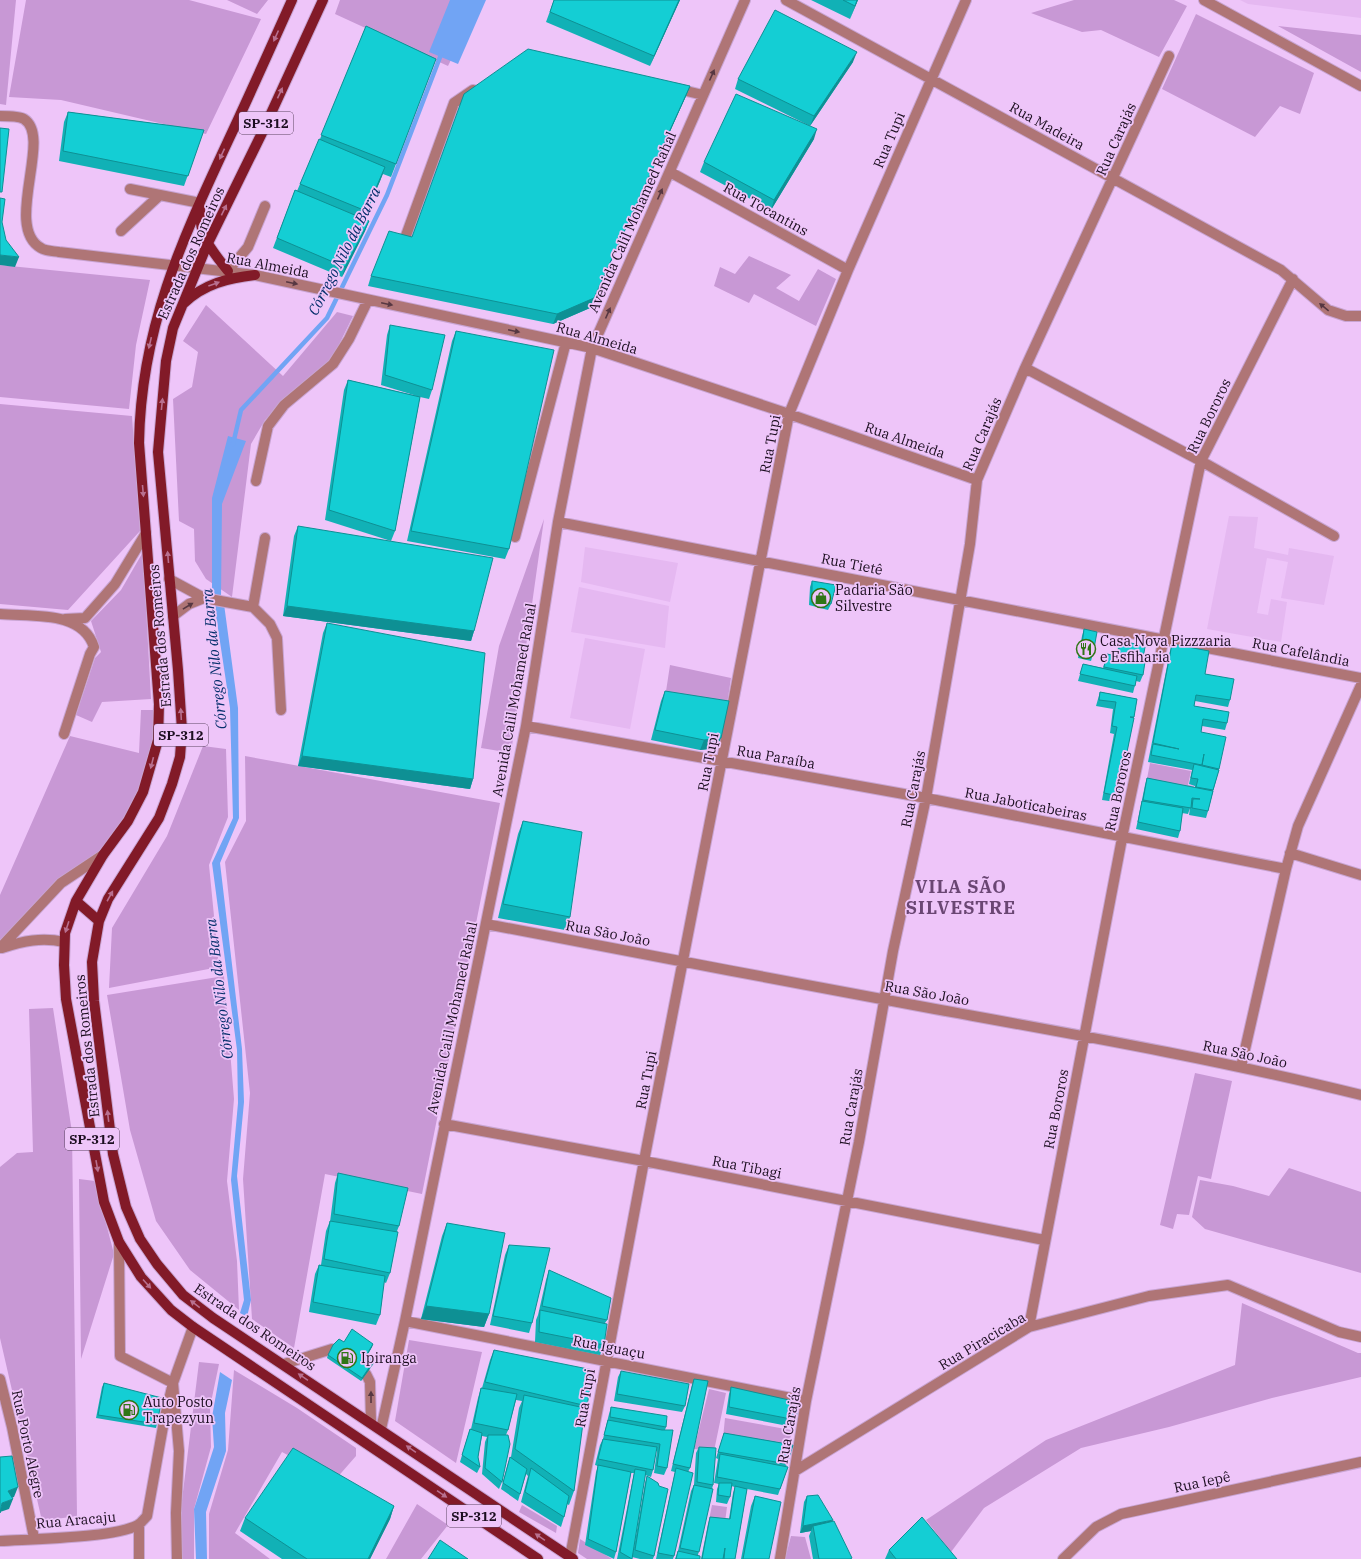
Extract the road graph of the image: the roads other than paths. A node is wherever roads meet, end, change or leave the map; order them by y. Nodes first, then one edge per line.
1 (292, 0) edge
2 (323, 0) edge
3 (746, 0) edge
4 (786, 0) edge
5 (966, 0) edge
6 (1204, 0) edge
7 (1169, 56) dead end
8 (931, 79) junction
9 (1356, 83) edge
10 (479, 86) edge
11 (666, 86) edge
12 (704, 95) junction
13 (0, 116) edge
14 (670, 172) junction
15 (1113, 178) junction
16 (130, 189) dead end
17 (160, 194) junction
18 (200, 203) junction
19 (265, 206) dead end
20 (121, 232) dead end
21 (404, 241) edge
22 (207, 245) junction
23 (174, 266) junction
24 (197, 268) junction
25 (848, 270) junction
26 (228, 271) junction
27 (255, 275) junction
28 (1293, 280) junction
29 (368, 300) junction
30 (182, 306) junction
31 (1361, 316) edge
32 (566, 342) junction
33 (592, 348) junction
34 (1025, 368) junction
35 (789, 414) junction
36 (1201, 461) junction
37 (976, 480) junction
38 (256, 481) dead end
39 (558, 522) junction
40 (146, 533) junction
41 (1334, 536) dead end
42 (515, 537) edge
43 (265, 538) dead end
44 (762, 561) junction
45 (170, 579) junction
46 (207, 598) junction
47 (960, 600) junction
48 (253, 607) junction
49 (0, 614) edge
50 (173, 616) junction
51 (65, 619) junction
52 (1164, 640) junction
53 (1361, 678) edge
54 (1361, 685) edge
55 (281, 710) dead end
56 (526, 726) junction
57 (64, 734) dead end
58 (722, 761) junction
59 (926, 798) junction
60 (1123, 837) junction
61 (103, 854) junction
62 (1290, 854) junction
63 (1286, 869) junction
64 (1361, 874) edge
65 (76, 901) junction
66 (99, 921) junction
67 (486, 924) junction
68 (64, 942) junction
69 (0, 948) edge
70 (684, 962) junction
71 (884, 999) junction
72 (1084, 1036) junction
73 (1241, 1068) junction
74 (1361, 1096) edge
75 (444, 1124) junction
76 (644, 1161) junction
77 (847, 1201) junction
78 (1044, 1240) junction
79 (119, 1242) junction
80 (405, 1321) junction
81 (193, 1327) junction
82 (1029, 1327) junction
83 (1361, 1337) edge
84 (332, 1349) edge
85 (606, 1361) junction
86 (284, 1364) junction
87 (366, 1374) edge
88 (0, 1379) edge
89 (174, 1383) junction
90 (806, 1401) junction
91 (371, 1422) junction
92 (381, 1429) junction
93 (1361, 1462) edge
94 (795, 1471) junction
95 (139, 1524) junction
96 (34, 1538) junction
97 (0, 1541) edge
98 (572, 1558) edge
99 (139, 1559) edge
100 (177, 1559) edge
101 (538, 1559) edge
102 (780, 1559) edge
103 (1063, 1559) edge

1 -> 18 main road, Estrada dos Romeiros / SP-312
22 -> 2 main road, Estrada dos Romeiros / SP-312
12 -> 3 street, Avenida Calil Mohamed Rahal
4 - 8 street, Rua Madeira
5 - 8 street, Rua Tupi
6 - 9 street
7 - 15 street, Rua Carajás
8 - 15 street, Rua Madeira
8 - 25 street, Rua Tupi
10 - 21 street
11 - 12 street
12 - 14 street, Avenida Calil Mohamed Rahal
13 - 23 street, Rua Almeida
14 - 25 street, Rua Tocantins
33 -> 14 street, Avenida Calil Mohamed Rahal
15 - 28 street, Rua Madeira
15 - 34 street, Rua Carajás
16 - 17 street
17 - 18 street
17 - 20 street
18 - 22 main road
18 - 23 main road, Estrada dos Romeiros / SP-312
19 - 26 street
22 - 24 main road, Estrada dos Romeiros / SP-312
22 - 26 main road
23 - 24 street, Rua Almeida
23 -> 40 main road, Estrada dos Romeiros / SP-312
24 - 26 street, Rua Almeida
24 - 30 main road, Estrada dos Romeiros / SP-312
25 - 35 street, Rua Tupi
26 - 27 street, Rua Almeida
27 -> 29 street, Rua Almeida
30 -> 27 main road
31 -> 28 street, Rua Madeira
28 - 36 street, Rua Bororos
29 -> 32 street, Rua Almeida
29 - 38 street
45 -> 30 main road, Estrada dos Romeiros / SP-312
32 - 33 street, Rua Almeida
32 - 42 street
33 - 35 street, Rua Almeida
33 - 39 street, Avenida Calil Mohamed Rahal
34 - 36 street
34 - 37 street, Rua Carajás
35 - 37 street, Rua Almeida
35 - 44 street, Rua Tupi
36 - 41 street
36 - 52 street, Rua Bororos
37 - 47 street, Rua Carajás
39 - 44 street, Rua Tietê
39 - 56 street, Avenida Calil Mohamed Rahal
40 - 51 street
40 -> 61 main road, Estrada dos Romeiros / SP-312
43 - 48 street
44 - 47 street, Rua Tietê
44 - 58 street, Rua Tupi
45 - 46 street
45 - 50 main road, Estrada dos Romeiros / SP-312
46 - 48 street
50 -> 46 street
47 - 52 street, Rua Tietê
47 - 59 street, Rua Carajás
48 - 55 street
49 - 51 street
66 -> 50 main road, Estrada dos Romeiros / SP-312
51 - 57 street
52 - 53 street, Rua Cafelândia
52 - 60 street, Rua Bororos
54 - 62 street
56 - 58 street, Rua Paraíba
56 - 67 street, Avenida Calil Mohamed Rahal
58 - 59 street, Rua Paraíba
58 - 70 street, Rua Tupi
59 - 60 street, Rua Jaboticabeiras
59 - 71 street, Rua Carajás
60 - 63 street, Rua Jaboticabeiras
60 - 72 street, Rua Bororos
61 - 65 main road, Estrada dos Romeiros / SP-312
61 - 69 street
62 - 63 street
62 - 64 street
63 - 73 street
65 - 66 main road
65 -> 68 main road, Estrada dos Romeiros / SP-312
86 -> 66 main road, Estrada dos Romeiros / SP-312
67 - 70 street, Rua São João
67 - 75 street, Avenida Calil Mohamed Rahal
68 - 69 street
68 -> 79 main road, Estrada dos Romeiros / SP-312
70 - 71 street, Rua São João
70 - 76 street, Rua Tupi
71 - 72 street, Rua São João
71 - 77 street, Rua Carajás
72 - 73 street, Rua São João
72 - 78 street, Rua Bororos
73 - 74 street, Rua São João
75 - 76 street, Rua Tibagi
75 - 80 street, Avenida Calil Mohamed Rahal
76 - 77 street, Rua Tibagi
76 - 85 street, Rua Tupi
77 - 78 street, Rua Tibagi
77 - 90 street, Rua Carajás
78 - 82 street, Rua Bororos
79 -> 81 main road, Estrada dos Romeiros / SP-312
79 - 89 street
80 - 85 street, Rua Iguaçu
80 - 92 street, Avenida Calil Mohamed Rahal
81 - 89 street
81 -> 101 main road, Estrada dos Romeiros / SP-312
82 - 83 street, Rua Piracicaba
82 - 94 street, Rua Piracicaba
84 - 86 street
85 - 90 street, Rua Iguaçu
85 - 98 street, Rua Tupi
91 -> 86 main road, Estrada dos Romeiros / SP-312
91 -> 87 street
88 - 96 street, Rua Porto Alegre
89 - 95 street
89 - 100 street
90 - 94 street, Rua Carajás
91 - 92 main road, Estrada dos Romeiros / SP-312
98 -> 92 main road, Estrada dos Romeiros / SP-312
93 - 103 street, Rua Iepê
94 - 102 street, Rua Carajás
95 - 96 street, Rua Aracaju
95 - 99 street
96 - 97 street, Rua Aracaju

